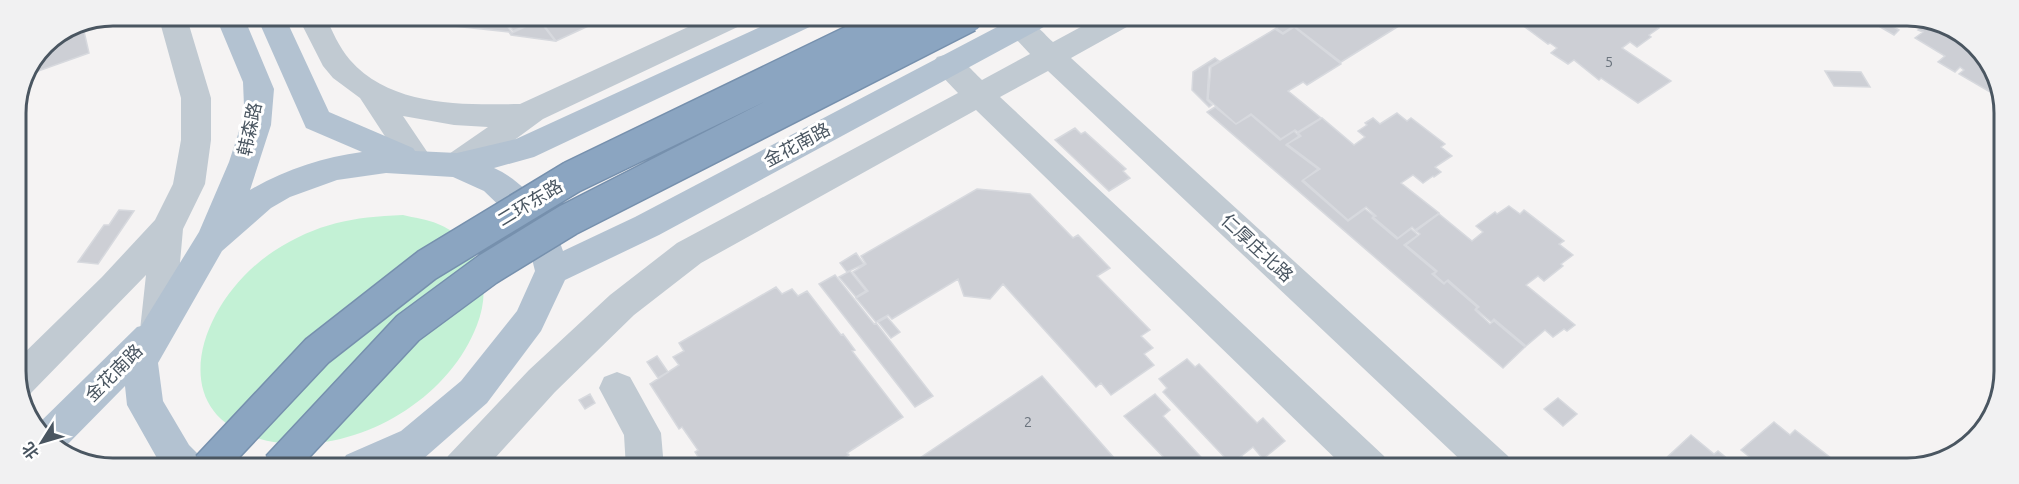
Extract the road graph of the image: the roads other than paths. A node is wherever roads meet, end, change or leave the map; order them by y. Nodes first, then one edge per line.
1 (175, 26) edge
2 (234, 26) edge
3 (275, 26) edge
4 (316, 26) edge
5 (715, 26) edge
6 (787, 26) edge
7 (884, 26) edge
8 (948, 26) edge
9 (1022, 26) edge
10 (1032, 26) edge
11 (1106, 26) edge
12 (1050, 56) junction
13 (947, 64) junction
14 (372, 93) junction
15 (979, 95) junction
16 (526, 115) junction
17 (418, 162) junction
18 (457, 165) junction
19 (167, 229) junction
20 (210, 242) junction
21 (552, 270) junction
22 (156, 330) junction
23 (26, 374) edge
24 (616, 388) dead end
25 (72, 415) edge
26 (415, 442) junction
27 (177, 458) edge
28 (216, 458) edge
29 (286, 458) edge
30 (379, 458) edge
31 (398, 458) edge
32 (470, 458) edge
33 (644, 458) edge
34 (1360, 458) edge
35 (1484, 458) edge

1 - 19 street
2 - 20 main road, 韩森路
3 - 17 main road
4 - 14 street
5 - 16 street
6 - 18 main road
7 - 28 highway, 二环东路, bridge
8 - 29 highway, 二环东路, bridge
9 - 13 main road, 金花南路
10 - 12 street, 仁厚庄北路
11 - 12 street
12 - 15 street
12 - 35 street, 仁厚庄北路
13 - 15 street
13 - 21 main road, 金花南路
14 - 16 street
14 - 17 street
15 - 32 street
15 - 34 street
16 - 18 street
17 - 18 main road
17 - 20 main road
18 - 21 main road
19 - 22 street
19 - 23 street
20 - 22 main road
21 - 26 main road
22 - 25 main road, 金花南路
22 - 27 main road
24 - 33 street
26 - 30 main road
26 - 31 main road

